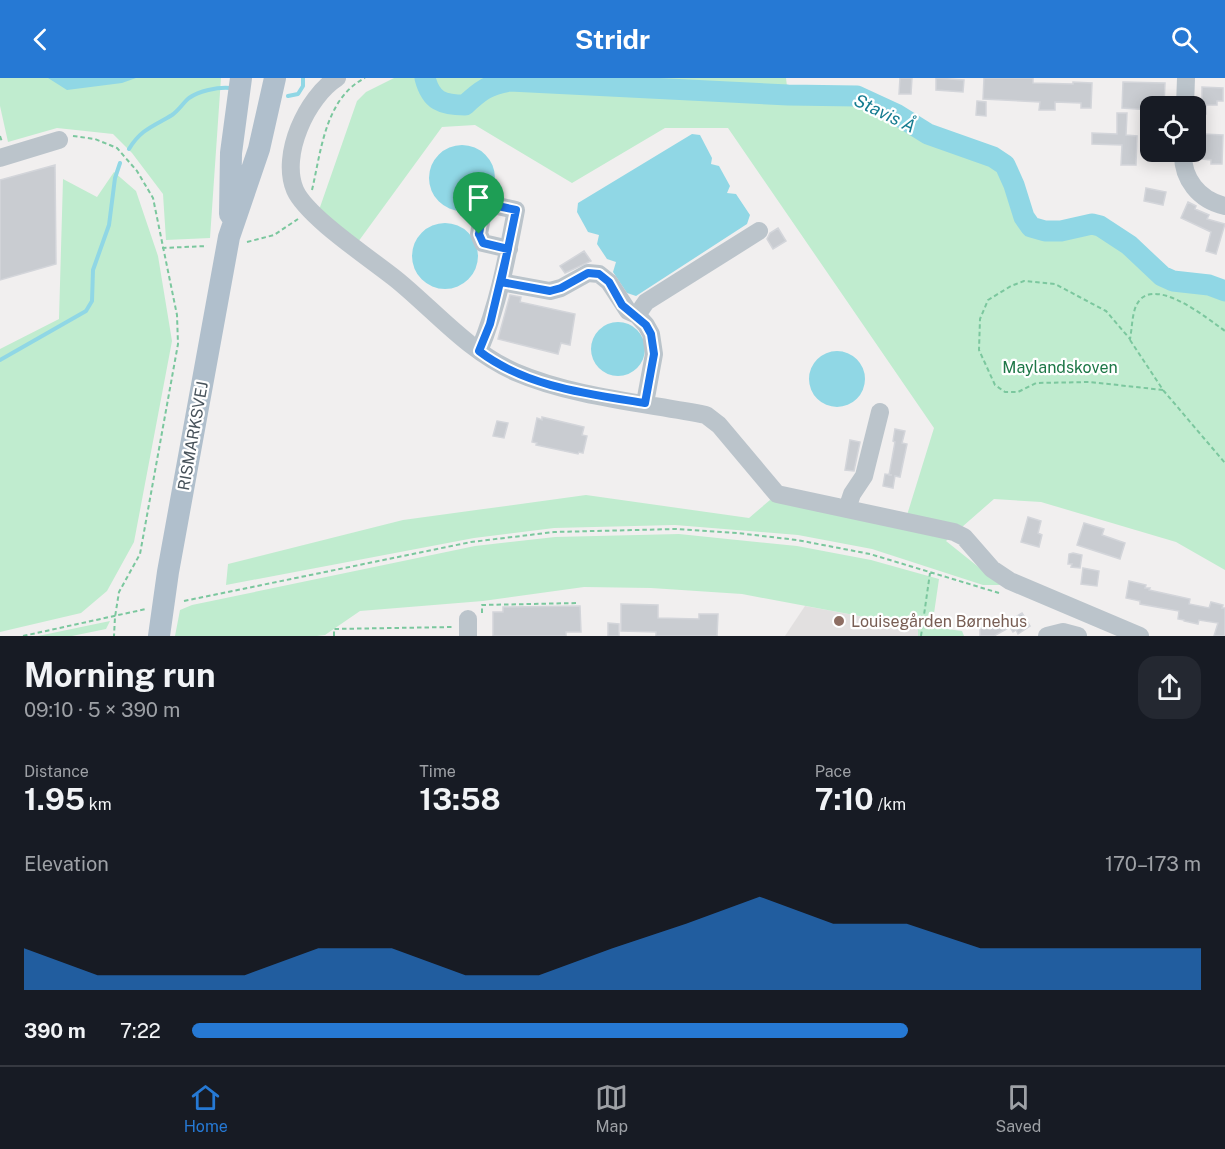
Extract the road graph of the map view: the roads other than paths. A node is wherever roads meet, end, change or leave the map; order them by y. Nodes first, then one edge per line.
1 (241, 78) edge
2 (337, 78) edge
3 (1186, 78) edge
4 (273, 83) edge
5 (1185, 96) edge
6 (59, 140) road end
7 (0, 158) edge
8 (1184, 162) edge
9 (1225, 206) edge
10 (759, 231) dead end
11 (238, 239) junction
12 (508, 249) dead end
13 (501, 282) junction
14 (637, 315) junction
15 (479, 351) junction
16 (645, 403) junction
17 (880, 412) dead end
18 (848, 509) junction
19 (159, 636) edge
20 (1047, 636) edge
21 (1078, 636) edge
22 (1140, 636) edge

1 - 11 main road, RISMARKSVEJ
2 - 15 street
3 - 5 street
4 - 11 main road, RISMARKSVEJ
6 - 7 street
8 - 9 street
10 - 14 street
11 - 19 main road, RISMARKSVEJ
12 - 13 street
13 - 14 street
13 - 15 street
14 - 16 street
15 - 16 street
16 - 18 street
17 - 18 street
18 - 22 street
20 - 21 street

